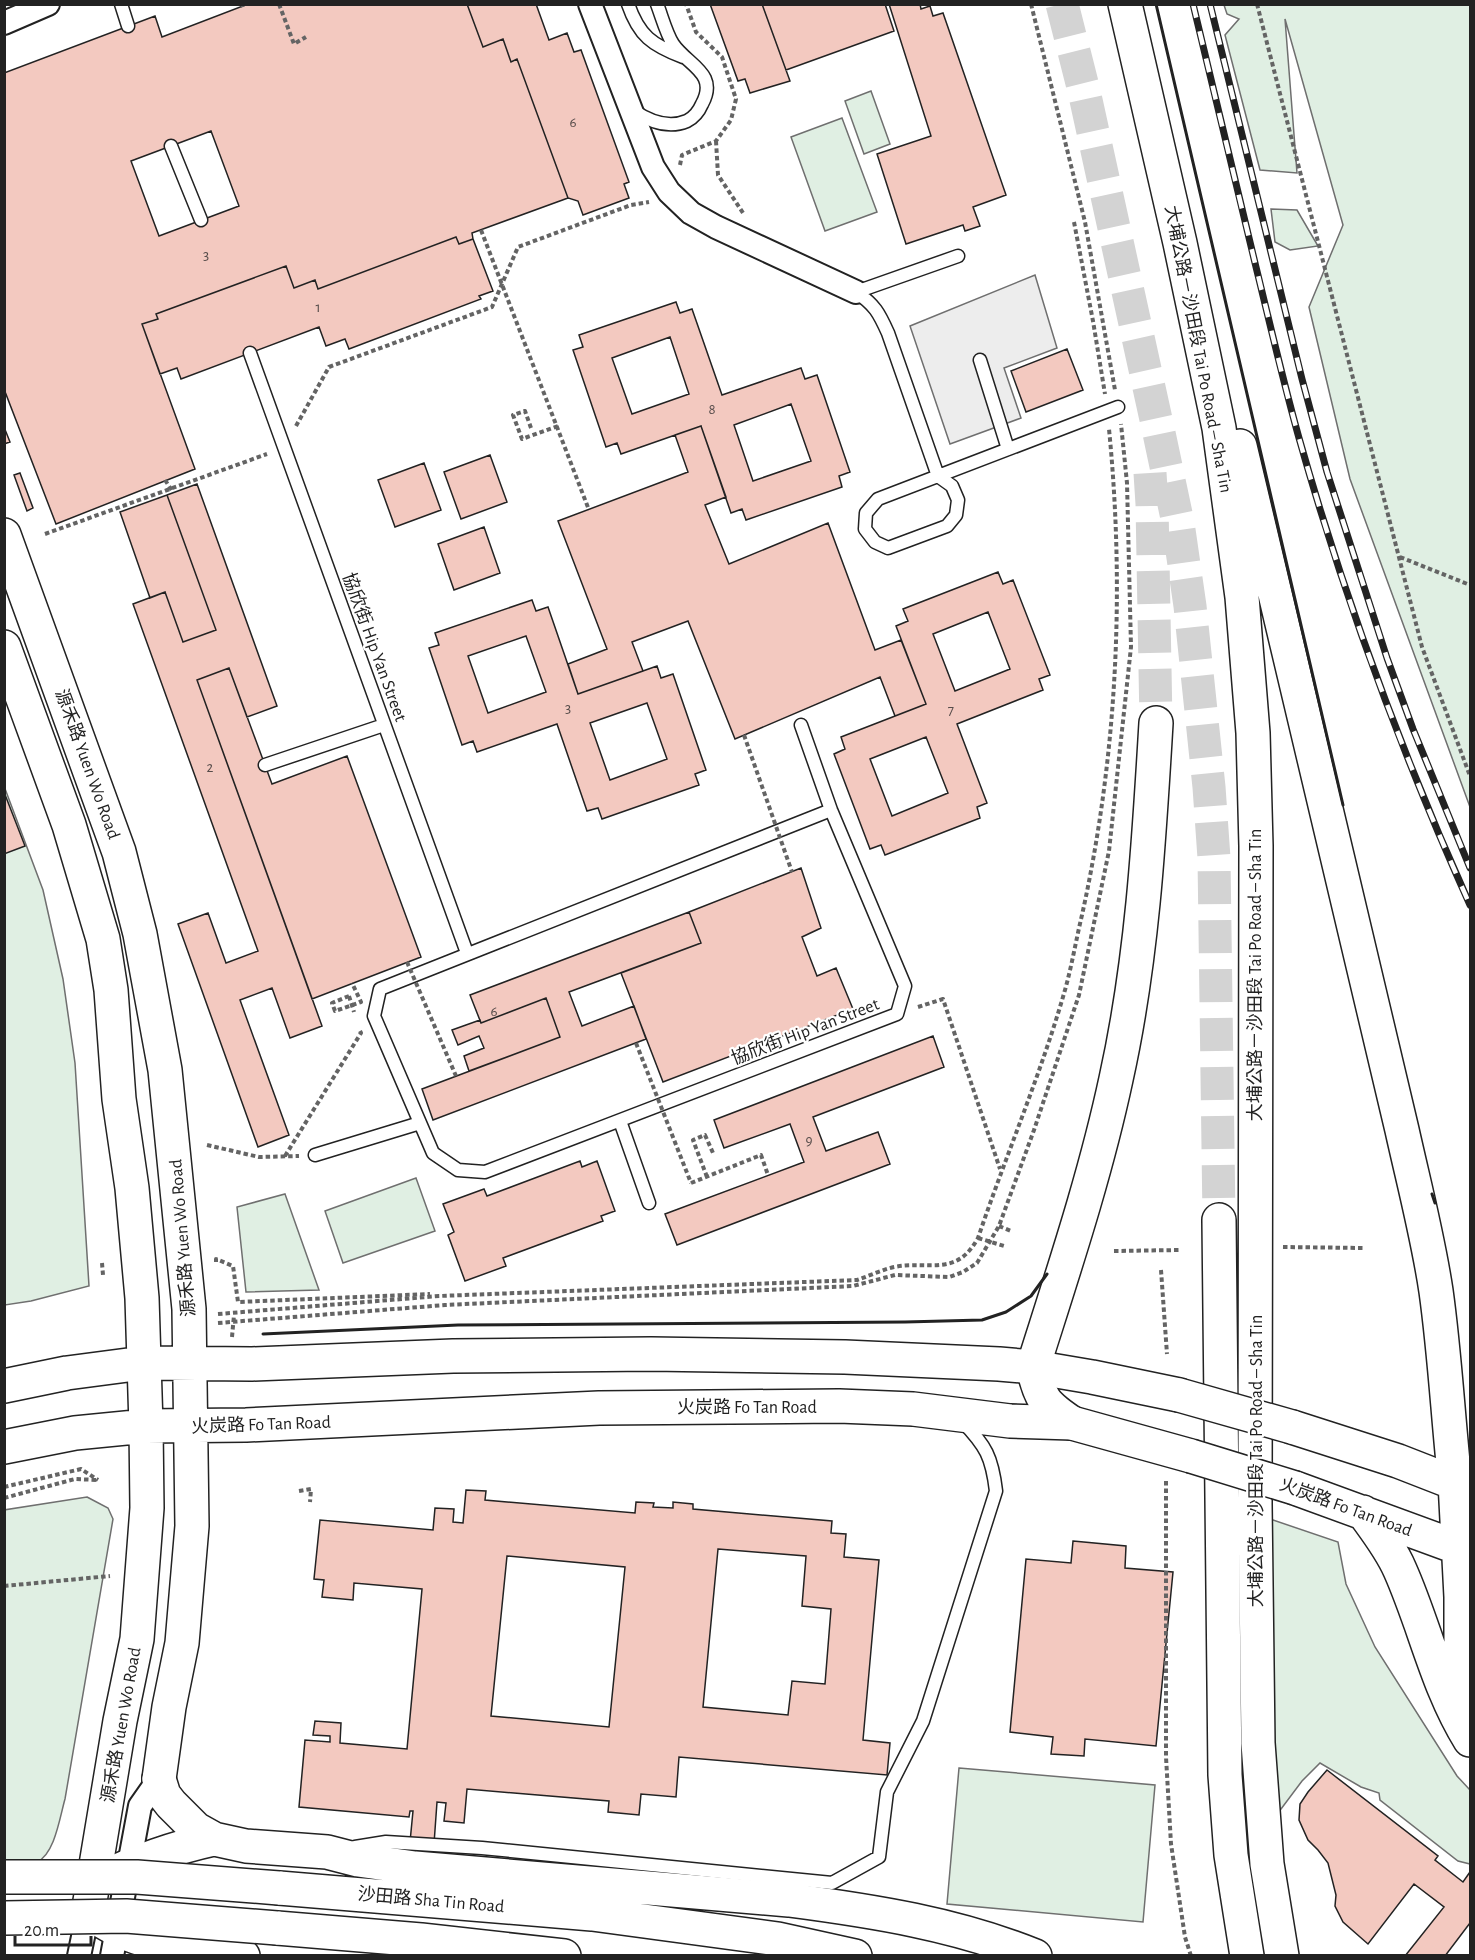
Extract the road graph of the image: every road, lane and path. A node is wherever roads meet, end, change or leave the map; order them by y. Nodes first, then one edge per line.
1 (48, 4) edge
2 (121, 4) edge
3 (279, 4) edge
4 (590, 4) edge
5 (628, 4) edge
6 (657, 4) edge
7 (1031, 4) edge
8 (1125, 4) edge
9 (1257, 4) edge
10 (4, 23) edge
11 (129, 26) dead end
12 (306, 37) dead end
13 (686, 58) junction
14 (630, 109) junction
15 (716, 141) dead end
16 (171, 146) dead end
17 (649, 202) dead end
18 (201, 220) dead end
19 (749, 222) dead end
20 (1074, 222) dead end
21 (481, 230) dead end
22 (1180, 243) junction
23 (958, 256) dead end
24 (856, 292) junction
25 (250, 352) dead end
26 (980, 360) dead end
27 (1113, 409) junction
28 (558, 426) junction
29 (531, 428) dead end
30 (284, 448) junction
31 (1008, 449) junction
32 (938, 476) junction
33 (165, 480) dead end
34 (173, 492) dead end
35 (589, 510) dead end
36 (45, 534) dead end
37 (4, 535) edge
38 (1399, 557) junction
39 (1470, 585) edge
40 (4, 647) edge
41 (1156, 723) tunnel mouth
42 (384, 725) junction
43 (801, 725) dead end
44 (744, 735) dead end
45 (265, 765) dead end
46 (1470, 776) edge
47 (831, 810) junction
48 (792, 872) dead end
49 (467, 953) junction
50 (408, 962) dead end
51 (352, 983) dead end
52 (355, 1014) dead end
53 (897, 1014) junction
54 (358, 1024) dead end
55 (636, 1043) dead end
56 (456, 1076) dead end
57 (620, 1121) junction
58 (420, 1123) junction
59 (207, 1145) dead end
60 (712, 1153) dead end
61 (315, 1155) joint
62 (285, 1156) junction
63 (1001, 1170) junction
64 (768, 1175) dead end
65 (708, 1177) junction
66 (649, 1203) dead end
67 (1219, 1220) tunnel mouth
68 (999, 1226) junction
69 (1011, 1231) dead end
70 (978, 1238) junction
71 (990, 1243) junction
72 (1004, 1246) dead end
73 (1282, 1247) dead end
74 (1363, 1248) dead end
75 (1180, 1250) dead end
76 (1114, 1251) dead end
77 (216, 1259) dead end
78 (102, 1263) dead end
79 (1161, 1270) dead end
80 (103, 1275) dead end
81 (439, 1296) junction
82 (445, 1305) junction
83 (1438, 1307) junction
84 (220, 1314) dead end
85 (234, 1314) junction
86 (215, 1323) dead end
87 (233, 1323) junction
88 (232, 1344) dead end
89 (1167, 1354) dead end
90 (143, 1363) junction
91 (191, 1363) junction
92 (1033, 1367) junction
93 (1470, 1378) edge
94 (4, 1386) edge
95 (955, 1414) junction
96 (1072, 1423) junction
97 (146, 1426) junction
98 (191, 1427) junction
99 (4, 1447) edge
100 (1166, 1481) dead end
101 (1462, 1486) edge
102 (4, 1487) edge
103 (299, 1491) dead end
104 (4, 1498) edge
105 (310, 1502) dead end
106 (1363, 1512) junction
107 (1465, 1550) edge
108 (110, 1576) dead end
109 (4, 1586) edge
110 (1466, 1732) edge
111 (159, 1779) junction
112 (214, 1839) junction
113 (282, 1849) junction
114 (327, 1852) junction
115 (129, 1864) junction
116 (4, 1877) edge
117 (91, 1897) junction
118 (4, 1918) edge
119 (114, 1942) edge
120 (188, 1953) edge
121 (79, 1956) edge
122 (243, 1956) edge
123 (256, 1956) edge
124 (564, 1956) edge
125 (855, 1956) edge
126 (1035, 1956) edge
127 (1191, 1956) edge
128 (1247, 1956) edge
129 (1282, 1956) edge

1 - 10 street
2 - 11 lane
3 - 12 path
4 - 14 street
5 - 13 lane
6 - 13 lane
7 - 27 path
8 - 22 main road, 大埔公路－沙田段 Tai Po Road – Sha Tin
9 - 38 path
13 - 14 lane
14 - 24 street
15 - 19 path
16 - 18 lane
17 - 30 path
20 - 27 path
21 - 28 path, bridge
22 - 83 main road
22 - 129 main road, 大埔公路－沙田段 Tai Po Road – Sha Tin
23 - 24 lane
24 - 32 lane
25 - 30 lane, 協欣街 Hip Yan Street
26 - 31 lane
27 - 31 lane
27 - 63 path
27 - 68 path
28 - 29 path
28 - 35 path, bridge
30 - 36 path
30 - 42 lane, 協欣街 Hip Yan Street
31 - 32 lane
32 - 32 lane
33 - 34 path, bridge
37 - 91 main road, 源禾路 Yuen Wo Road
38 - 39 path
38 - 46 path
40 - 90 main road, 源禾路 Yuen Wo Road
41 - 92 main road
42 - 45 lane
42 - 49 lane, 協欣街 Hip Yan Street
43 - 47 lane, 協欣街 Hip Yan Street
44 - 48 path, bridge
47 - 49 lane, 協欣街 Hip Yan Street
47 - 53 lane, 協欣街 Hip Yan Street
49 - 58 lane, 協欣街 Hip Yan Street
50 - 56 path, bridge
51 - 52 path, bridge
53 - 57 lane, 協欣街 Hip Yan Street
53 - 63 path
54 - 62 path
55 - 65 path, bridge
57 - 58 lane, 協欣街 Hip Yan Street
57 - 66 lane
58 - 61 lane
59 - 62 path
60 - 65 path
61 - 62 path
63 - 70 path
64 - 65 path
67 - 128 main road, 大埔公路－沙田段 Tai Po Road – Sha Tin
68 - 69 path
68 - 71 path
70 - 71 path
70 - 81 path
71 - 72 path
71 - 82 path
73 - 74 path
75 - 76 path
77 - 81 path
78 - 80 path
79 - 89 path
81 - 82 path
81 - 85 path
82 - 87 path
83 - 93 main road
83 - 101 main road
84 - 85 path
85 - 87 path
86 - 87 path
87 - 88 path
90 - 91 main road
90 - 94 main road
90 - 97 main road, 源禾路 Yuen Wo Road
91 - 92 main road
91 - 98 main road, 源禾路 Yuen Wo Road
92 - 96 main road
92 - 101 main road, bridge
95 - 96 main road, 火炭路 Fo Tan Road
95 - 98 main road, 火炭路 Fo Tan Road
95 - 114 lane
96 - 106 main road, 火炭路 Fo Tan Road, bridge
97 - 98 main road, 火炭路 Fo Tan Road
97 - 99 main road, 火炭路 Fo Tan Road
97 - 117 main road, 源禾路 Yuen Wo Road
98 - 111 main road, 源禾路 Yuen Wo Road
100 - 127 path
101 - 107 main road
102 - 104 path
103 - 105 path
106 - 107 main road, 火炭路 Fo Tan Road
106 - 110 main road
107 - 110 main road
108 - 109 path
111 - 112 main road
111 - 115 street, 源禾路 Yuen Wo Road
112 - 113 main road
112 - 115 main road
113 - 114 main road
113 - 123 main road
114 - 126 main road
115 - 117 main road
115 - 119 street, 源禾路 Yuen Wo Road
116 - 125 main road, 沙田路 Sha Tin Road, bridge
117 - 119 main road
117 - 121 street, 源禾路 Yuen Wo Road
118 - 124 main road, bridge
119 - 120 main road
120 - 122 main road

